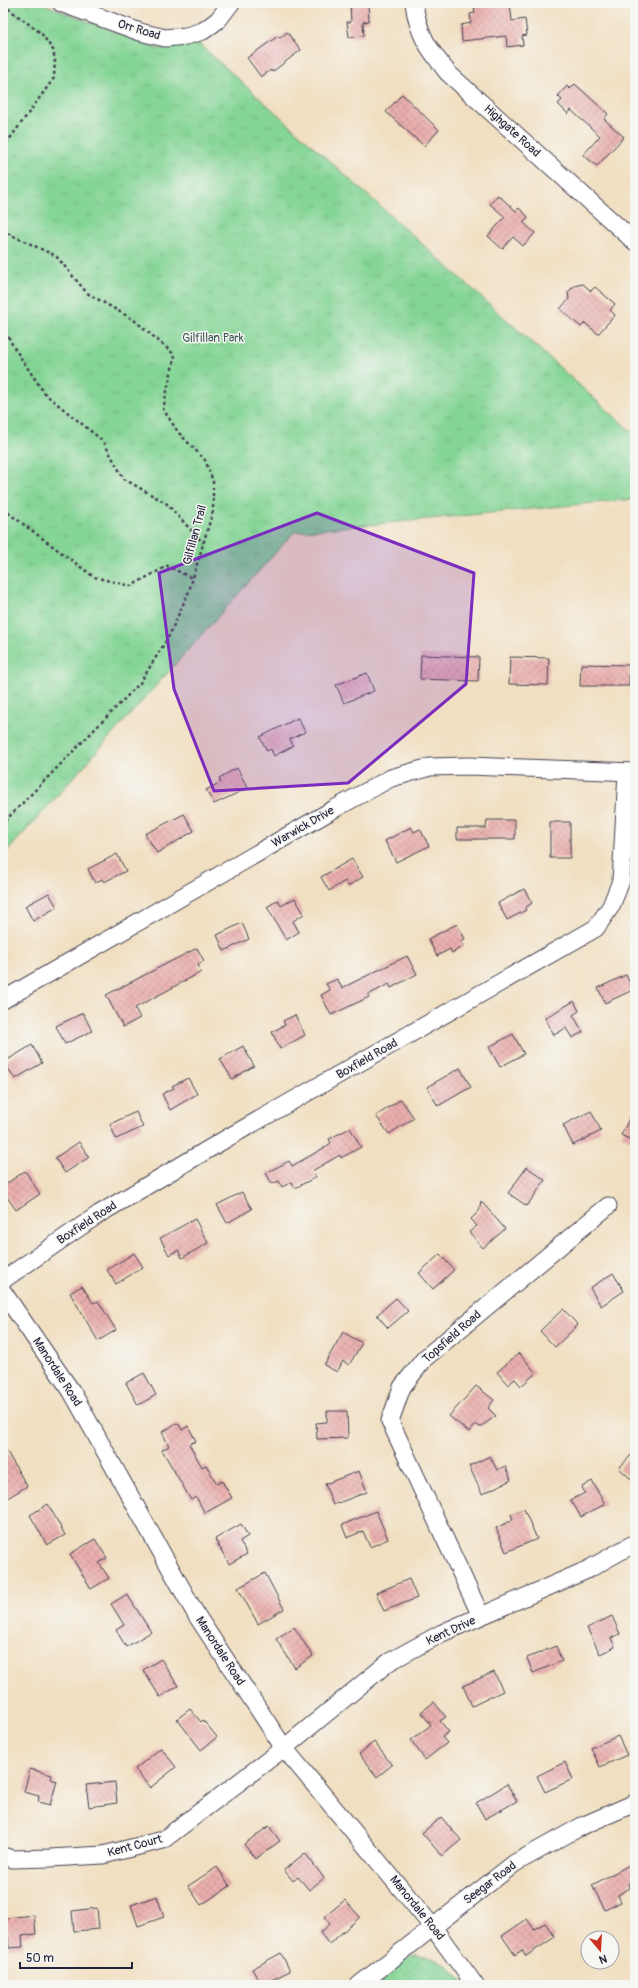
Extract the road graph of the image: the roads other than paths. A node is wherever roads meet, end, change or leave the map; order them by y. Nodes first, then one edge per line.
1 (61, 3) edge
2 (231, 3) edge
3 (414, 3) edge
4 (635, 242) edge
5 (631, 773) edge
6 (3, 1000) edge
7 (608, 1206) dead end
8 (3, 1280) edge
9 (3, 1292) edge
10 (635, 1543) edge
11 (481, 1616) junction
12 (284, 1748) junction
13 (635, 1803) edge
14 (3, 1856) edge
15 (432, 1926) junction
16 (359, 1985) edge
17 (475, 1985) edge

1 - 2 street, Orr Road
3 - 4 street, Highgate Road
5 - 6 street, Warwick Drive
5 - 8 street, Boxfield Road
7 - 11 street, Topsfield Road
9 - 12 street, Manordale Road
10 - 11 street, Kent Drive
11 - 12 street, Kent Drive
12 - 14 street, Kent Court
12 - 15 street, Manordale Road
13 - 15 street, Seegar Road
15 - 16 street, Seegar Road
15 - 17 street, Manordale Road

